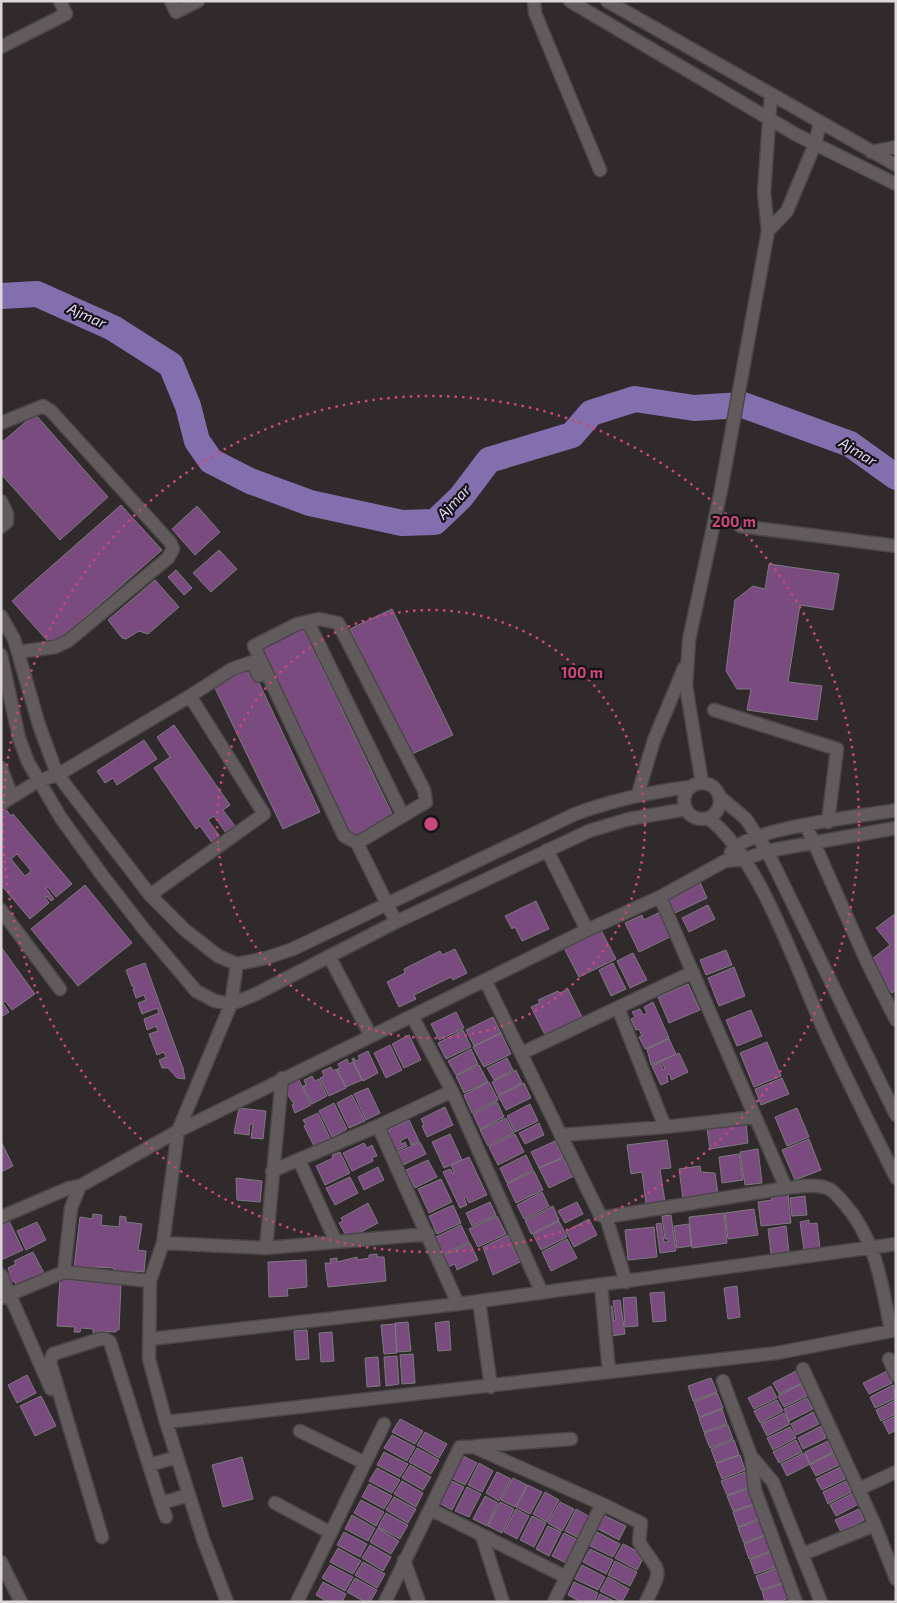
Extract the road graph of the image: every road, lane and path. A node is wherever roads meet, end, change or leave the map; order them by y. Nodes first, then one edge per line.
1 (60, 1) edge
2 (171, 1) edge
3 (198, 1) edge
4 (534, 1) edge
5 (570, 1) edge
6 (607, 1) edge
7 (1, 46) edge
8 (771, 94) junction
9 (769, 118) junction
10 (820, 123) junction
11 (815, 144) junction
12 (896, 147) edge
13 (871, 152) junction
14 (896, 165) edge
15 (600, 170) dead end
16 (896, 184) edge
17 (768, 231) junction
18 (1, 423) edge
19 (1, 501) edge
20 (740, 526) dead end
21 (1, 527) edge
22 (896, 546) edge
23 (1, 616) edge
24 (308, 622) junction
25 (18, 652) junction
26 (2, 655) edge
27 (688, 662) junction
28 (190, 696) junction
29 (714, 710) dead end
30 (1, 768) edge
31 (58, 774) junction
32 (38, 781) junction
33 (696, 785) junction
34 (638, 794) junction
35 (720, 797) junction
36 (6, 800) edge
37 (323, 807) dead end
38 (686, 809) junction
39 (896, 810) edge
40 (403, 816) junction
41 (708, 818) junction
42 (828, 822) junction
43 (806, 825) junction
44 (896, 828) edge
45 (757, 835) junction
46 (357, 843) junction
47 (813, 844) junction
48 (735, 845) junction
49 (547, 850) junction
50 (767, 851) junction
51 (745, 859) junction
52 (725, 861) junction
53 (150, 895) junction
54 (660, 897) junction
55 (387, 904) junction
56 (1, 910) edge
57 (396, 922) junction
58 (587, 930) junction
59 (329, 956) junction
60 (237, 964) junction
61 (692, 972) junction
62 (485, 980) junction
63 (60, 989) dead end
64 (231, 1004) junction
65 (618, 1008) junction
66 (412, 1016) junction
67 (896, 1020) edge
68 (371, 1036) junction
69 (522, 1053) junction
70 (282, 1078) junction
71 (452, 1091) junction
72 (896, 1115) edge
73 (755, 1117) junction
74 (378, 1126) junction
75 (665, 1127) junction
76 (178, 1131) junction
77 (562, 1134) junction
78 (299, 1160) junction
79 (272, 1171) junction
80 (896, 1178) edge
81 (80, 1186) junction
82 (786, 1188) junction
83 (1, 1217) edge
84 (606, 1217) junction
85 (428, 1234) junction
86 (336, 1242) junction
87 (163, 1243) junction
88 (896, 1244) edge
89 (871, 1247) junction
90 (266, 1248) junction
91 (64, 1272) junction
92 (1, 1274) edge
93 (150, 1281) junction
94 (626, 1282) junction
95 (601, 1285) junction
96 (540, 1291) junction
97 (6, 1296) edge
98 (479, 1300) junction
99 (458, 1304) junction
100 (893, 1330) edge
101 (150, 1339) junction
102 (889, 1359) dead end
103 (803, 1369) dead end
104 (609, 1372) junction
105 (896, 1375) edge
106 (723, 1381) dead end
107 (492, 1387) junction
108 (51, 1389) dead end
109 (166, 1422) junction
110 (384, 1424) dead end
111 (300, 1431) dead end
112 (571, 1439) dead end
113 (474, 1447) junction
114 (751, 1456) junction
115 (177, 1457) junction
116 (365, 1464) junction
117 (149, 1465) junction
118 (896, 1472) edge
119 (859, 1489) junction
120 (189, 1495) junction
121 (161, 1503) junction
122 (275, 1503) dead end
123 (602, 1504) junction
124 (430, 1509) junction
125 (166, 1517) dead end
126 (875, 1525) junction
127 (331, 1533) junction
128 (482, 1536) junction
129 (102, 1537) dead end
130 (891, 1548) edge
131 (803, 1554) junction
132 (404, 1560) junction
133 (1, 1562) edge
134 (566, 1577) junction
135 (896, 1578) edge
136 (21, 1602) edge
137 (227, 1602) edge
138 (297, 1602) edge
139 (385, 1602) edge
140 (419, 1602) edge
141 (504, 1602) edge
142 (554, 1602) edge
143 (646, 1602) edge
144 (796, 1602) edge
145 (821, 1602) edge

1 - 7 street
2 - 3 street
4 - 15 street
5 - 9 street
6 - 8 street
8 - 9 street
8 - 10 street
9 - 11 street
9 - 17 street
10 - 11 street
10 - 13 street
11 - 16 street
11 - 17 street
12 - 13 street
13 - 14 street
17 - 27 street
18 - 25 street
19 - 21 street
20 - 22 street
23 - 25 street
24 - 40 street
24 - 40 street
24 - 46 street
25 - 31 street
26 - 32 street
27 - 33 street
27 - 34 street
28 - 31 street
28 - 37 street
28 - 53 street
29 - 42 street
30 - 36 street
31 - 32 street
31 - 53 street
32 - 36 street
32 - 64 street
33 - 34 street
33 - 35 street
33 - 38 street
34 - 55 street
35 - 41 street
35 - 45 street
38 - 41 street
38 - 49 street
39 - 42 street
40 - 46 street
41 - 48 street
42 - 43 street
43 - 45 street
43 - 47 street
44 - 47 street
45 - 48 street
45 - 50 street
46 - 55 street
47 - 50 street
47 - 67 street
48 - 51 street
48 - 52 street
49 - 57 street
49 - 58 street
50 - 51 street
50 - 72 street
51 - 52 street
51 - 80 street
52 - 54 street
53 - 60 street
54 - 58 street
54 - 61 street
55 - 57 street
55 - 60 street
56 - 63 street
57 - 59 street
58 - 62 street
59 - 64 street
59 - 68 street
60 - 64 street
61 - 65 street
61 - 73 street
62 - 66 street
62 - 69 street
64 - 76 street
65 - 69 street
65 - 75 street
66 - 68 street
66 - 71 street
68 - 70 street
69 - 77 street
70 - 76 street
70 - 79 street
71 - 74 street
71 - 96 street
73 - 75 street
73 - 82 street
74 - 78 street
74 - 85 street
75 - 77 street
76 - 81 street
76 - 87 street
77 - 84 street
78 - 79 street
78 - 86 street
79 - 90 street
81 - 83 street
81 - 91 street
82 - 84 street
82 - 89 street
84 - 94 street
85 - 86 street
85 - 99 street
86 - 90 street
87 - 90 street
87 - 93 street
88 - 89 street
89 - 94 street
89 - 100 street
91 - 93 street
91 - 97 street
92 - 97 street
93 - 101 street
94 - 95 street
95 - 96 street
95 - 104 street
96 - 98 street
97 - 108 street
98 - 99 street
98 - 107 street
99 - 101 street
100 - 104 street
101 - 109 street
102 - 105 street
103 - 119 street
104 - 107 street
106 - 114 street
107 - 109 street
109 - 115 street
110 - 116 street
111 - 116 street
112 - 113 street
113 - 123 street
113 - 124 street
114 - 131 street
114 - 144 street
115 - 117 street
115 - 120 street
116 - 127 street
117 - 121 street
117 - 129 street
118 - 119 street
119 - 126 street
120 - 121 street
120 - 137 street
121 - 125 street
122 - 127 street
123 - 134 street
123 - 143 street
124 - 128 street
124 - 132 street
126 - 130 street
126 - 131 street
127 - 138 street
128 - 134 street
128 - 141 street
130 - 135 street
131 - 145 street
132 - 139 street
132 - 140 street
133 - 136 street
134 - 142 street

